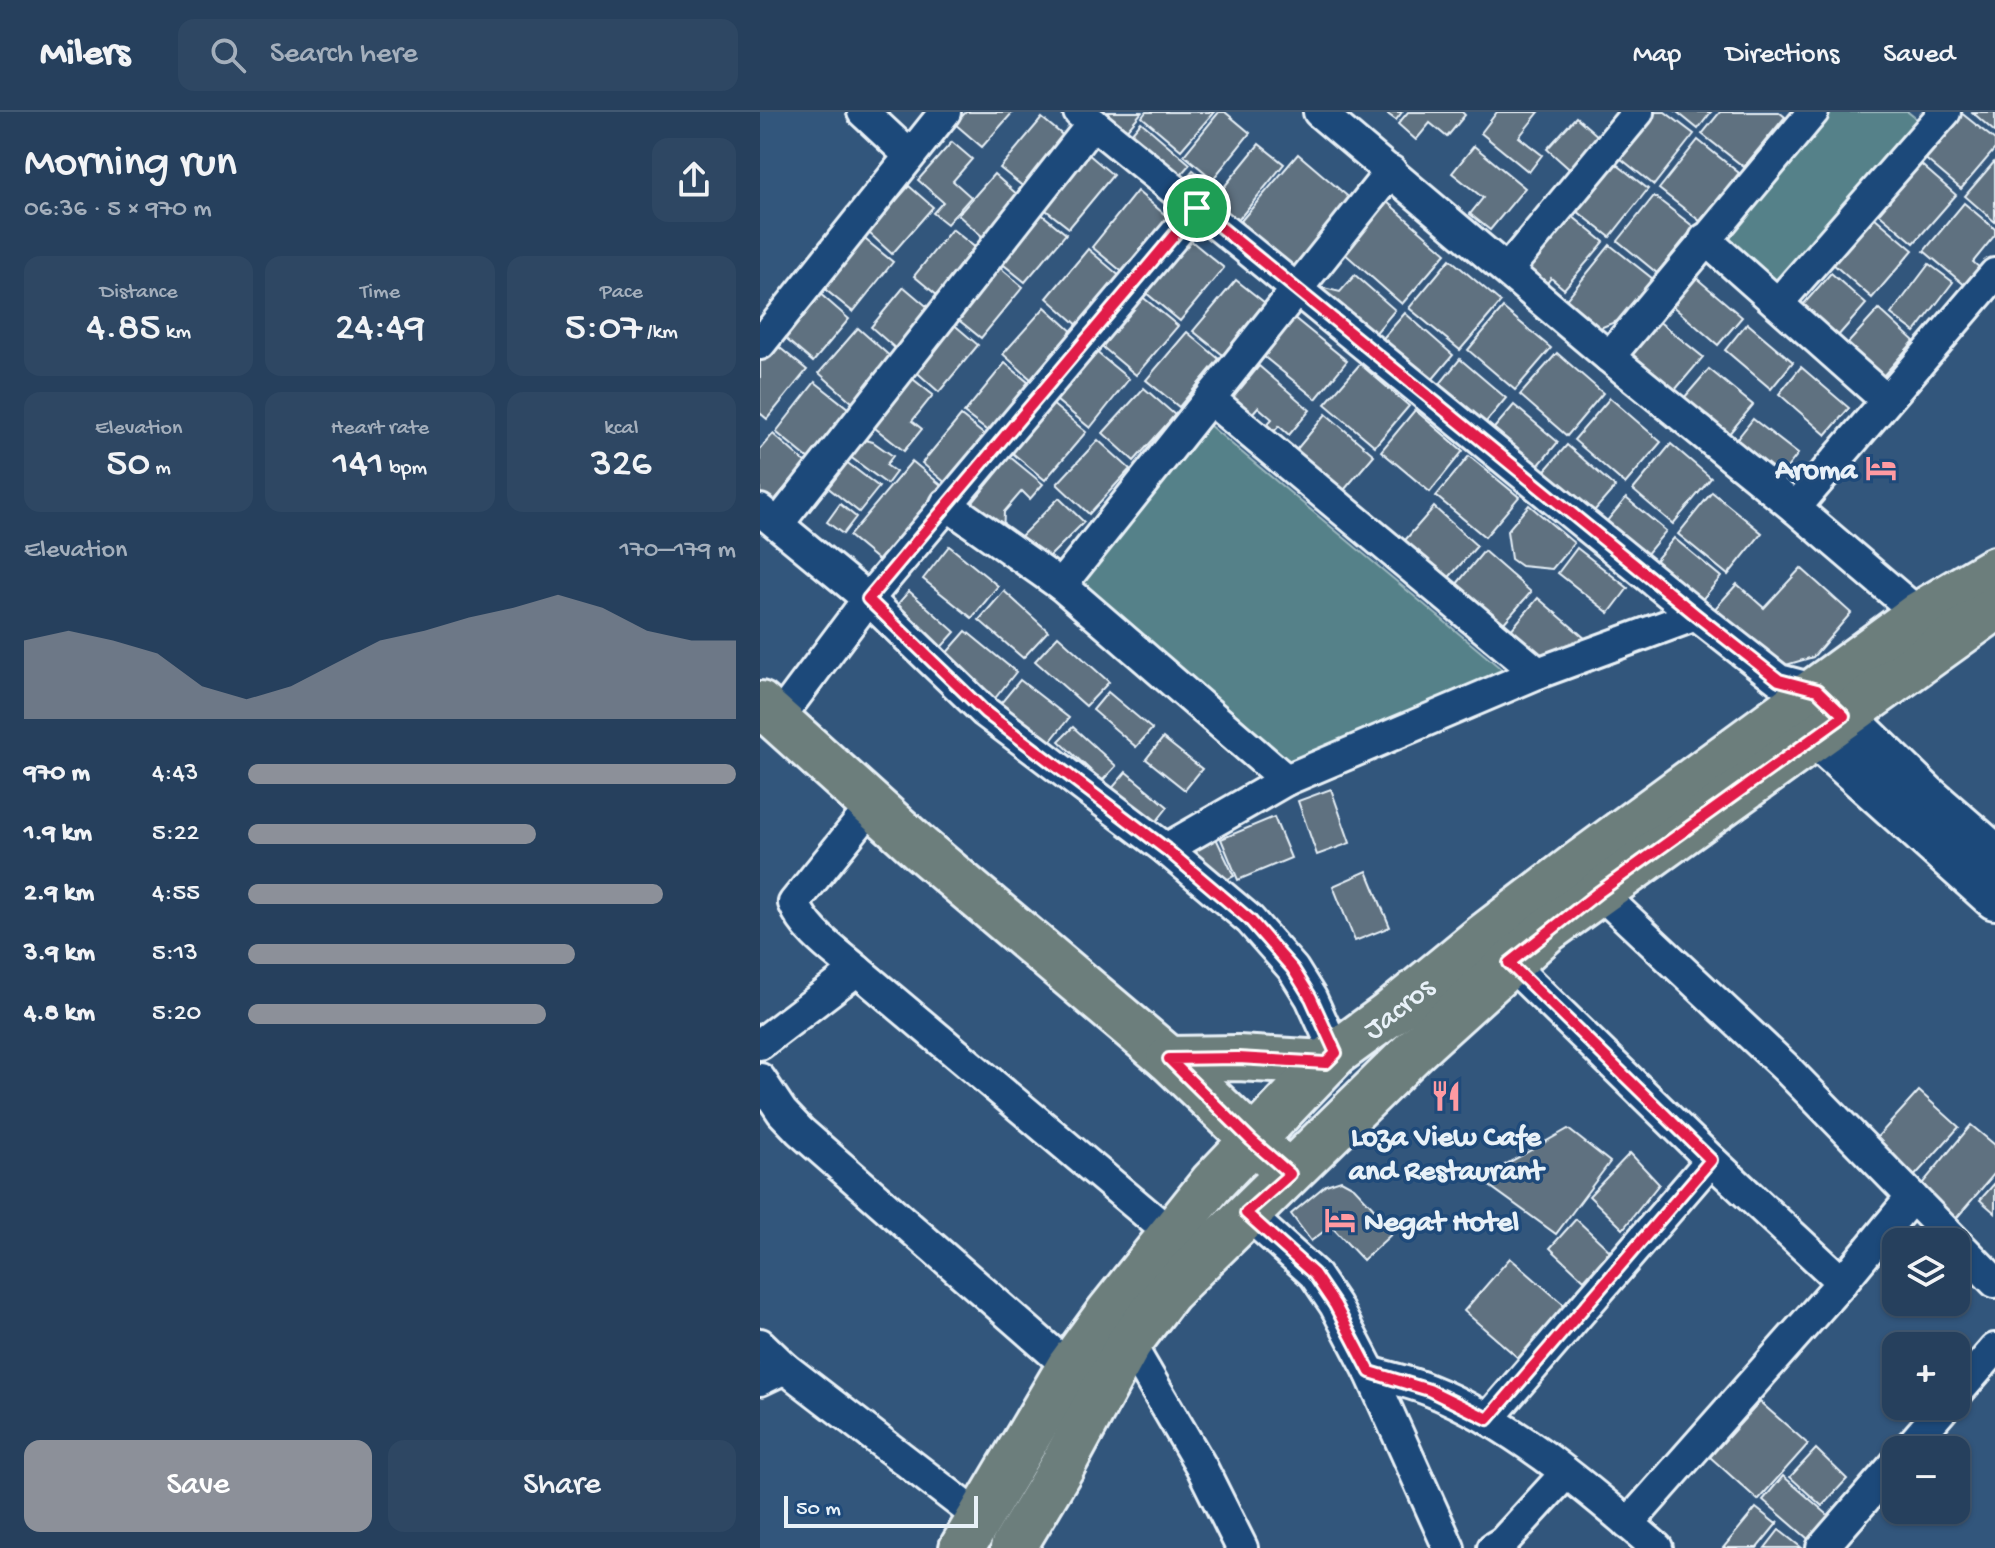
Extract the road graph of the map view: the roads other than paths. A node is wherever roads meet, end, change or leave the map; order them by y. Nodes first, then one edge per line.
1 (863, 112) edge
2 (945, 112) edge
3 (1319, 112) edge
4 (1813, 112) edge
5 (1938, 115) edge
6 (1623, 117) edge
7 (1086, 118) edge
8 (909, 155) junction
9 (1391, 171) junction
10 (1197, 208) junction
11 (1705, 239) junction
12 (1507, 270) junction
13 (1995, 274) edge
14 (1299, 289) junction
15 (1778, 303) junction
16 (766, 327) edge
17 (1609, 357) junction
18 (1210, 399) junction
19 (1886, 400) junction
20 (946, 504) junction
21 (1795, 508) junction
22 (769, 517) edge
23 (1995, 569) edge
24 (1061, 585) junction
25 (868, 599) junction
26 (1995, 608) edge
27 (1919, 614) junction
28 (1696, 615) junction
29 (1538, 673) junction
30 (1809, 707) junction
31 (769, 711) edge
32 (1286, 780) junction
33 (873, 805) junction
34 (1166, 849) junction
35 (1995, 856) edge
36 (1599, 892) junction
37 (1995, 898) edge
38 (1496, 950) junction
39 (857, 970) junction
40 (760, 1044) edge
41 (1331, 1058) junction
42 (1169, 1059) junction
43 (760, 1079) edge
44 (1251, 1140) junction
45 (1711, 1160) junction
46 (1290, 1174) junction
47 (1912, 1197) junction
48 (1246, 1213) junction
49 (1172, 1235) junction
50 (1842, 1282) junction
51 (1995, 1282) edge
52 (1129, 1343) junction
53 (760, 1344) edge
54 (1995, 1349) edge
55 (1069, 1367) junction
56 (1370, 1372) junction
57 (773, 1374) edge
58 (1970, 1378) edge
59 (1488, 1419) junction
60 (1933, 1420) edge
61 (1919, 1436) edge
62 (1566, 1473) junction
63 (1882, 1479) edge
64 (1628, 1524) junction
65 (971, 1533) edge
66 (1013, 1548) edge
67 (1242, 1548) edge
68 (1449, 1548) edge
69 (1493, 1548) edge
70 (1657, 1548) edge
71 (1822, 1548) edge

1 - 8 street
2 - 8 street
3 - 9 street
4 - 11 street
5 - 15 street
6 - 12 street
7 - 10 street
7 - 22 street
8 - 16 street
9 - 12 street
9 - 14 street
10 - 14 street
10 - 20 street
11 - 15 street
11 - 17 street
12 - 17 street
13 - 19 street
14 - 18 street
14 - 28 street
15 - 19 street
17 - 21 street
18 - 24 street
18 - 29 street
19 - 21 street
20 - 24 street
20 - 25 street
21 - 27 street
22 - 25 street
23 - 27 main road, Jacros
24 - 32 street
25 - 31 street
25 - 34 street
26 - 30 main road
27 - 30 main road, Jacros
28 - 29 street
28 - 30 street
29 - 32 street
30 - 35 main road
30 - 36 main road, Jacros
30 - 37 main road
30 - 38 main road, Jacros
31 - 33 main road
32 - 34 street
33 - 39 street
33 - 42 main road
34 - 41 street
36 - 38 main road, Jacros
36 - 47 street
38 - 41 main road, Jacros
38 - 45 street
38 - 46 main road, Jacros
39 - 40 street
39 - 49 street
41 - 42 main road
41 - 44 main road, Jacros
42 - 44 main road
43 - 55 street
44 - 46 main road
44 - 49 main road, Jacros
45 - 50 street
45 - 59 street
46 - 48 main road, Jacros
47 - 50 street
47 - 51 street
48 - 52 main road, Jacros
48 - 56 street
49 - 55 main road, Jacros
50 - 64 street
52 - 66 main road, Jacros
52 - 67 street
53 - 57 street
54 - 58 street
55 - 65 main road, Jacros
56 - 59 street
56 - 68 street
57 - 65 street
59 - 62 street
60 - 61 street
62 - 64 street
62 - 69 street
63 - 71 street
64 - 70 street

